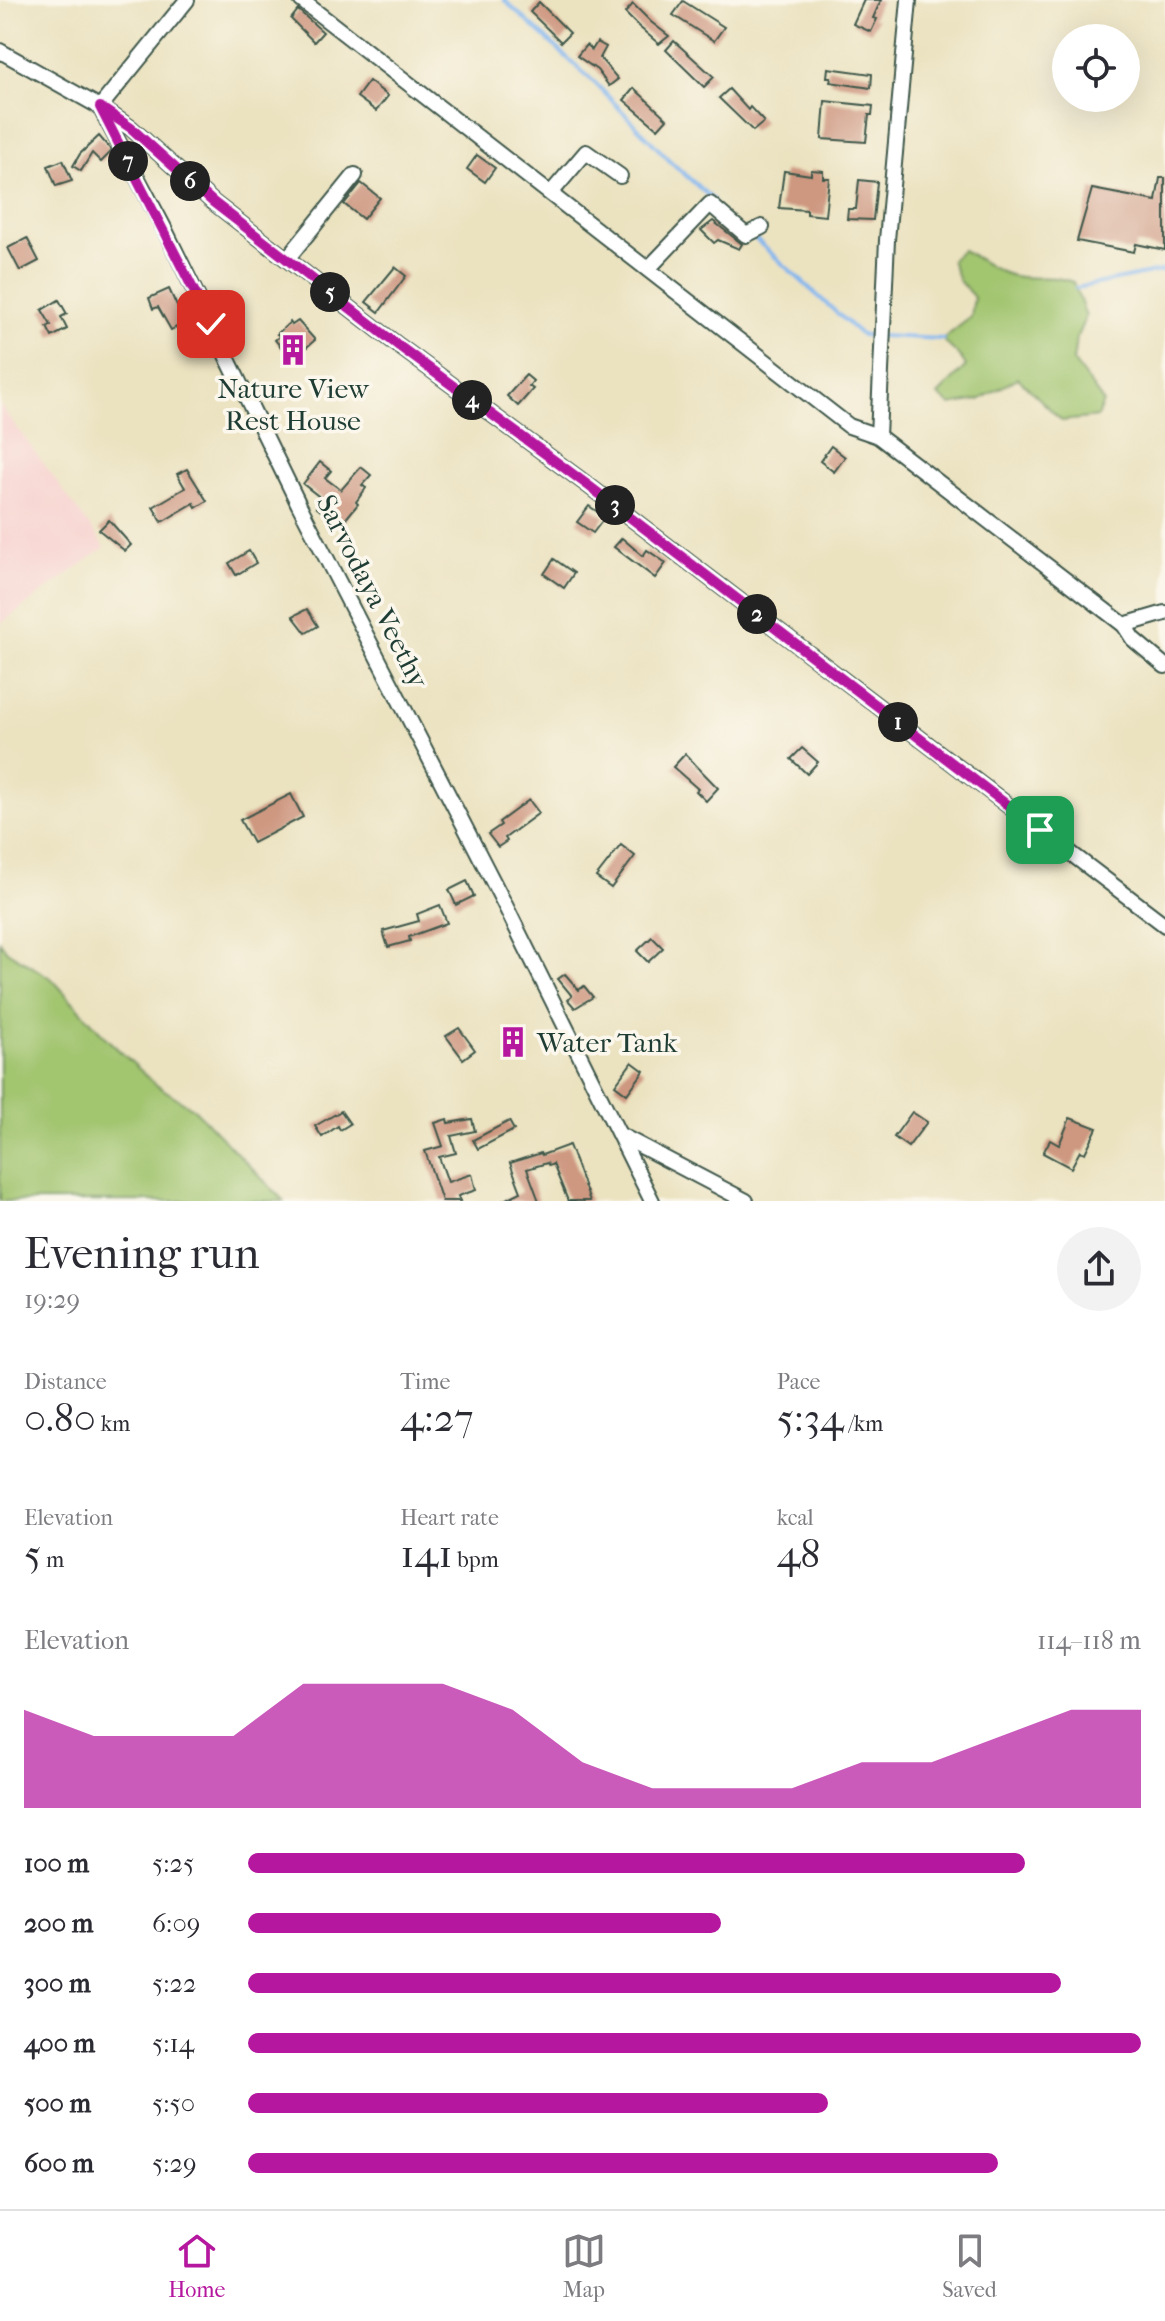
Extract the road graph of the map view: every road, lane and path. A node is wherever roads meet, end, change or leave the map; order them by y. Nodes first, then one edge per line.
1 (187, 0) edge
2 (301, 0) edge
3 (909, 0) edge
4 (0, 51) edge
5 (100, 107) junction
6 (355, 175) dead end
7 (620, 176) dead end
8 (551, 193) junction
9 (762, 227) dead end
10 (287, 259) junction
11 (648, 269) junction
12 (878, 436) junction
13 (1165, 613) edge
14 (1124, 625) junction
15 (1165, 666) edge
16 (1165, 925) edge
17 (619, 1135) junction
18 (652, 1201) edge
19 (746, 1201) edge

1 - 5 street
2 - 8 street
3 - 12 street
4 - 5 street
5 - 10 street
5 - 17 street, Sarvodaya Veethy
6 - 10 street
7 - 8 street
8 - 11 street
9 - 11 street
10 - 16 street
11 - 12 street
12 - 14 street
13 - 14 street
14 - 15 street
17 - 18 street, Sarvodaya Veethy
17 - 19 street

